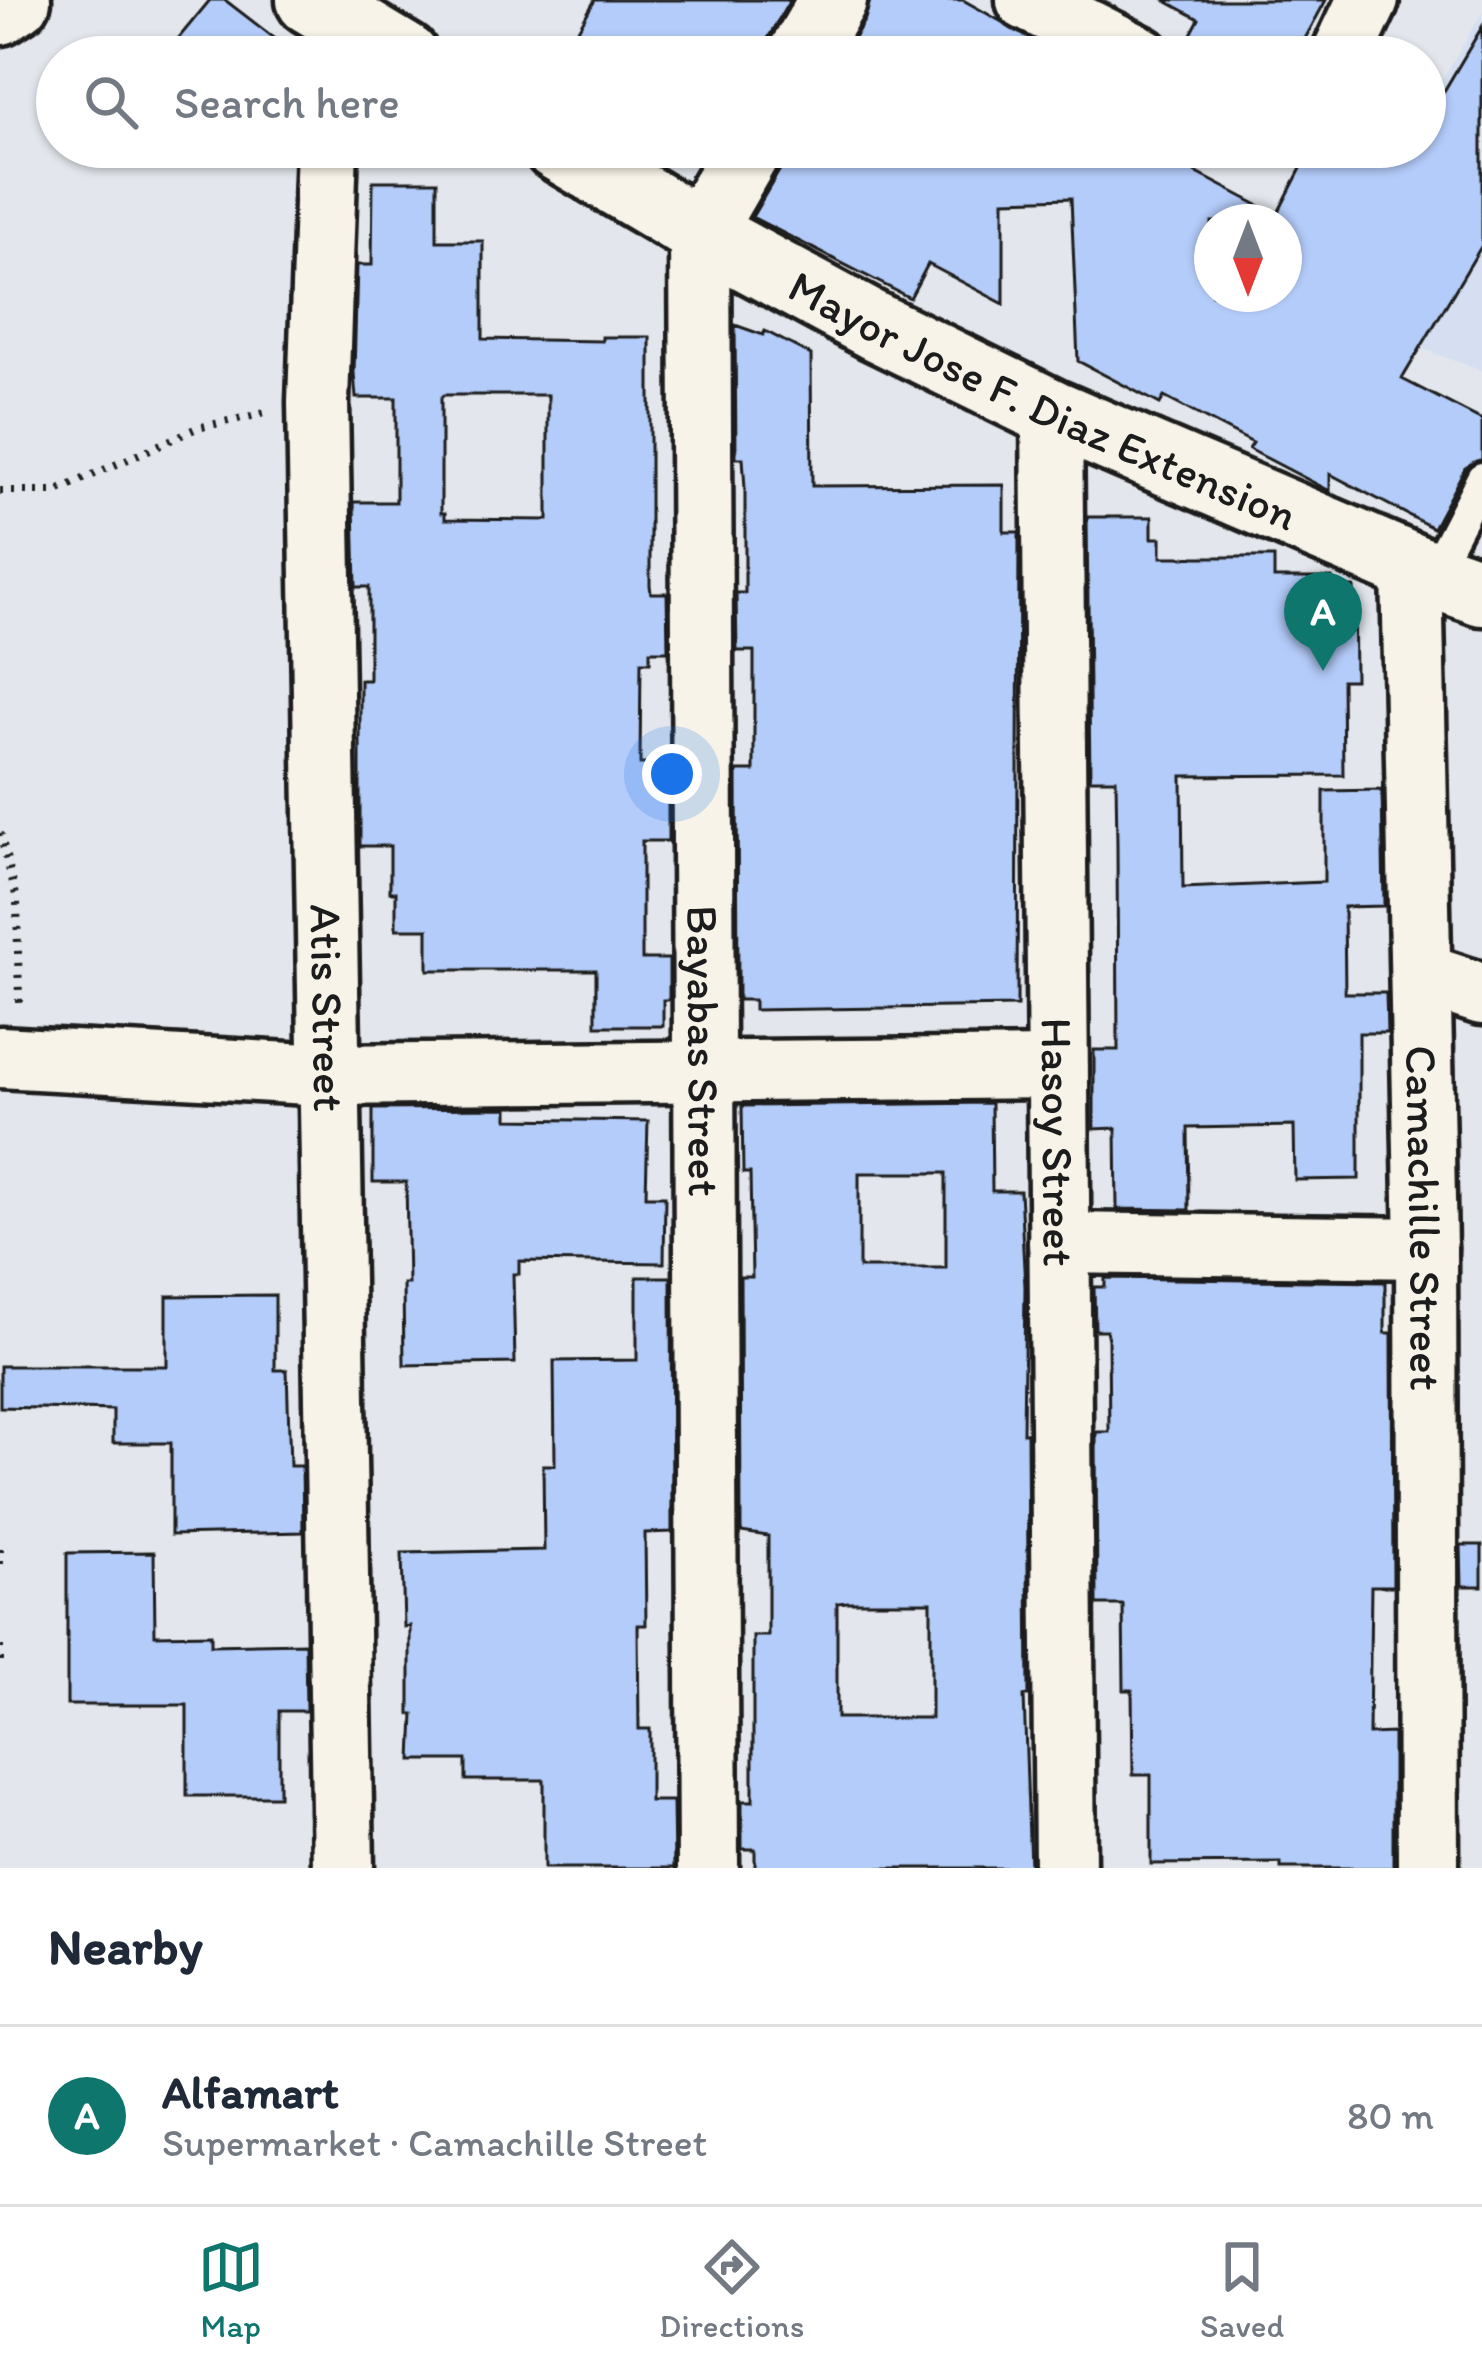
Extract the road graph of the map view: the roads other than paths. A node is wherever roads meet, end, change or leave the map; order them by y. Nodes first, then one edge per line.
1 (17, 0) edge
2 (833, 0) edge
3 (1027, 0) edge
4 (1368, 0) edge
5 (0, 11) edge
6 (324, 24) edge
7 (353, 36) edge
8 (812, 36) edge
9 (1099, 36) edge
10 (1351, 36) edge
11 (326, 168) edge
12 (592, 168) edge
13 (736, 168) edge
14 (700, 232) junction
15 (1052, 413) junction
16 (1482, 478) edge
17 (1442, 578) edge
18 (1421, 974) junction
19 (1482, 994) edge
20 (7, 1057) edge
21 (1057, 1068) junction
22 (702, 1073) junction
23 (327, 1076) junction
24 (1059, 1244) junction
25 (1426, 1248) junction
26 (343, 1868) edge
27 (708, 1868) edge
28 (1065, 1868) edge
29 (1428, 1868) edge

1 - 5 street
2 - 8 street
3 - 9 street
4 - 10 street
6 - 7 street
11 - 23 street, Atis Street
12 - 14 street, Mayor Jose F. Diaz Extension
13 - 14 street
14 - 15 street, Mayor Jose F. Diaz Extension
14 - 22 street, Bayabas Street
15 - 17 street, Mayor Jose F. Diaz Extension
15 - 21 street, Hasoy Street
16 - 17 lane
17 - 18 street, Camachille Street
18 - 19 street
18 - 25 street, Camachille Street
20 - 23 street
21 - 22 street
21 - 24 street, Hasoy Street
22 - 23 street
22 - 27 street, Bayabas Street
23 - 26 street, Atis Street
24 - 25 street
24 - 28 street, Hasoy Street
25 - 29 street, Camachille Street

